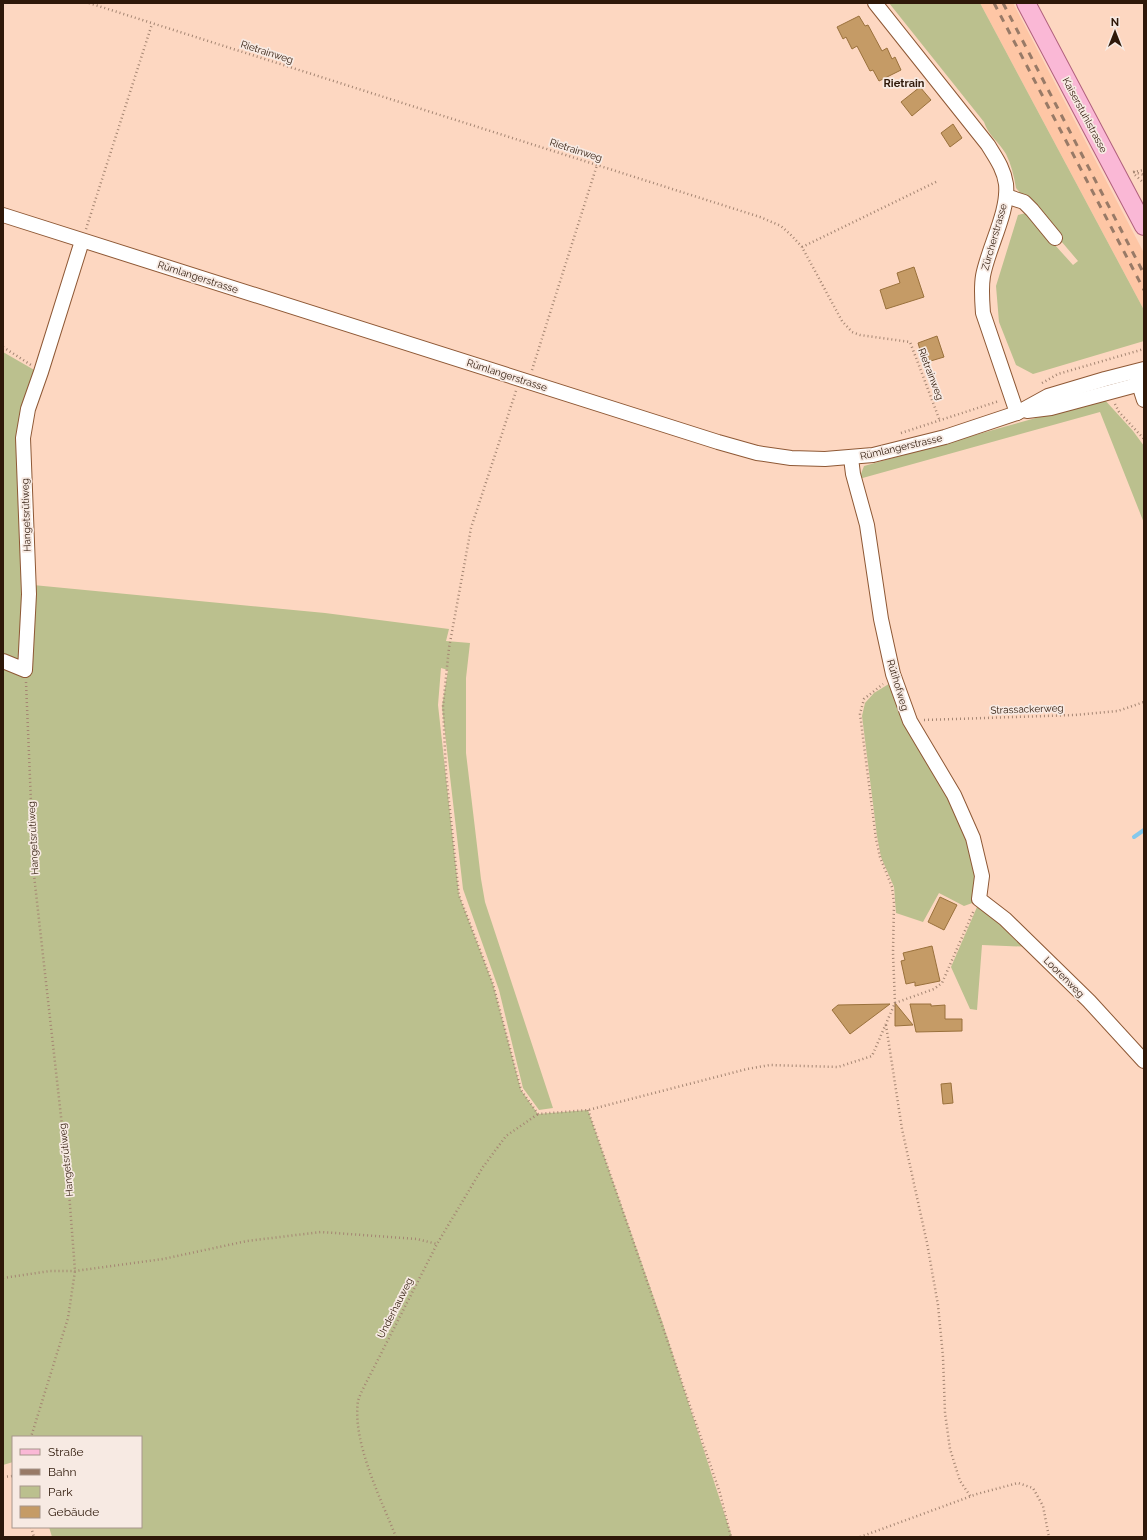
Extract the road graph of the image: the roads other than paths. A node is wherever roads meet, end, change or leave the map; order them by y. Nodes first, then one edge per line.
1 (875, 3) edge
2 (1026, 3) edge
3 (1006, 196) junction
4 (3, 215) edge
5 (1144, 226) edge
6 (84, 235) junction
7 (1055, 238) dead end
8 (1140, 377) edge
9 (1144, 400) edge
10 (1017, 413) junction
11 (851, 458) junction
12 (3, 661) edge
13 (979, 899) joint
14 (1144, 1061) edge

1 - 3 street, Zürcherstrasse
2 - 5 main road, Kaiserstuhlstrasse
3 - 7 street
3 - 10 street, Zürcherstrasse
4 - 6 street, Rümlangerstrasse
6 - 11 street, Rümlangerstrasse
6 - 12 street, Hangetsrütiweg
8 - 9 street
8 - 10 street, Rümlangerstrasse
10 - 11 street, Rümlangerstrasse
11 - 13 street, Rütihofweg
13 - 14 street, Loorenweg

